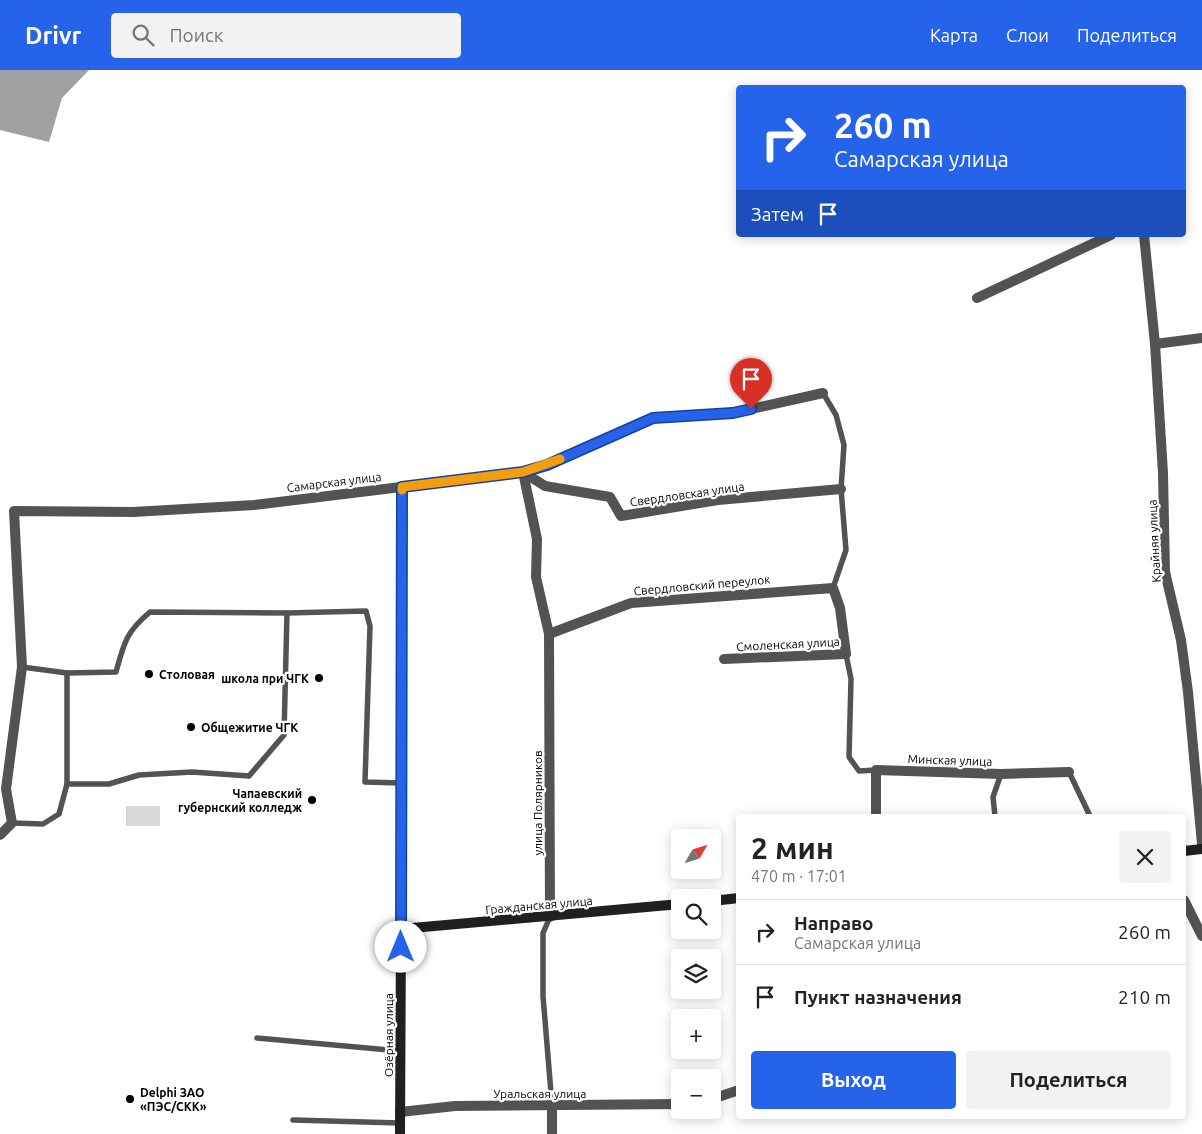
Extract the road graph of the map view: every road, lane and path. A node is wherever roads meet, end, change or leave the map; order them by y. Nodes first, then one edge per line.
1 (1107, 237) edge
2 (1144, 237) edge
3 (977, 298) dead end
4 (1202, 338) edge
5 (1155, 344) junction
6 (823, 393) joint
7 (523, 472) junction
8 (402, 487) junction
9 (841, 489) junction
10 (833, 588) junction
11 (287, 613) junction
12 (549, 634) junction
13 (846, 654) junction
14 (724, 659) dead end
15 (22, 667) junction
16 (66, 673) junction
17 (876, 770) junction
18 (1069, 772) joint
19 (1001, 774) junction
20 (400, 783) junction
21 (67, 784) junction
22 (876, 814) edge
23 (995, 814) edge
24 (1089, 814) edge
25 (12, 823) junction
26 (0, 835) edge
27 (1202, 844) edge
28 (1202, 849) edge
29 (1186, 851) edge
30 (736, 898) edge
31 (721, 900) edge
32 (1186, 904) edge
33 (671, 905) edge
34 (550, 917) junction
35 (401, 929) junction
36 (1202, 936) edge
37 (257, 1038) dead end
38 (400, 1051) junction
39 (736, 1091) edge
40 (721, 1096) edge
41 (671, 1104) edge
42 (552, 1105) junction
43 (400, 1117) junction
44 (293, 1120) dead end
45 (400, 1134) edge
46 (552, 1134) edge

1 - 3 street
2 - 5 street, Крайняя улица
4 - 5 street
5 - 27 street, Крайняя улица
6 - 7 street, Самарская улица
6 - 9 lane
7 - 8 street, Самарская улица
7 - 9 street, Свердловская улица
7 - 12 street, улица Полярников
8 - 15 street, Самарская улица
8 - 20 street, Озёрная улица
9 - 10 lane
10 - 12 street, Свердловский переулок
10 - 13 street, Смоленская улица
11 - 16 lane
11 - 20 lane
11 - 21 lane
12 - 34 street, улица Полярников
13 - 14 street, Смоленская улица
13 - 17 lane
15 - 16 lane
15 - 25 street
16 - 21 lane
17 - 19 street, Минская улица
17 - 22 street
18 - 19 street, Минская улица
18 - 24 lane
19 - 23 lane
20 - 35 street, Озёрная улица
21 - 25 lane
25 - 26 street
28 - 29 street
30 - 31 street
32 - 36 street
33 - 34 street, Гражданская улица
34 - 35 street, Гражданская улица
34 - 42 lane, улица Полярников
35 - 38 street, Озёрная улица
37 - 38 lane
38 - 43 street, Озёрная улица
39 - 40 street
41 - 42 street, Уральская улица
42 - 43 street, Уральская улица
42 - 46 street, улица Полярников
43 - 44 lane
43 - 45 street, Озёрная улица

